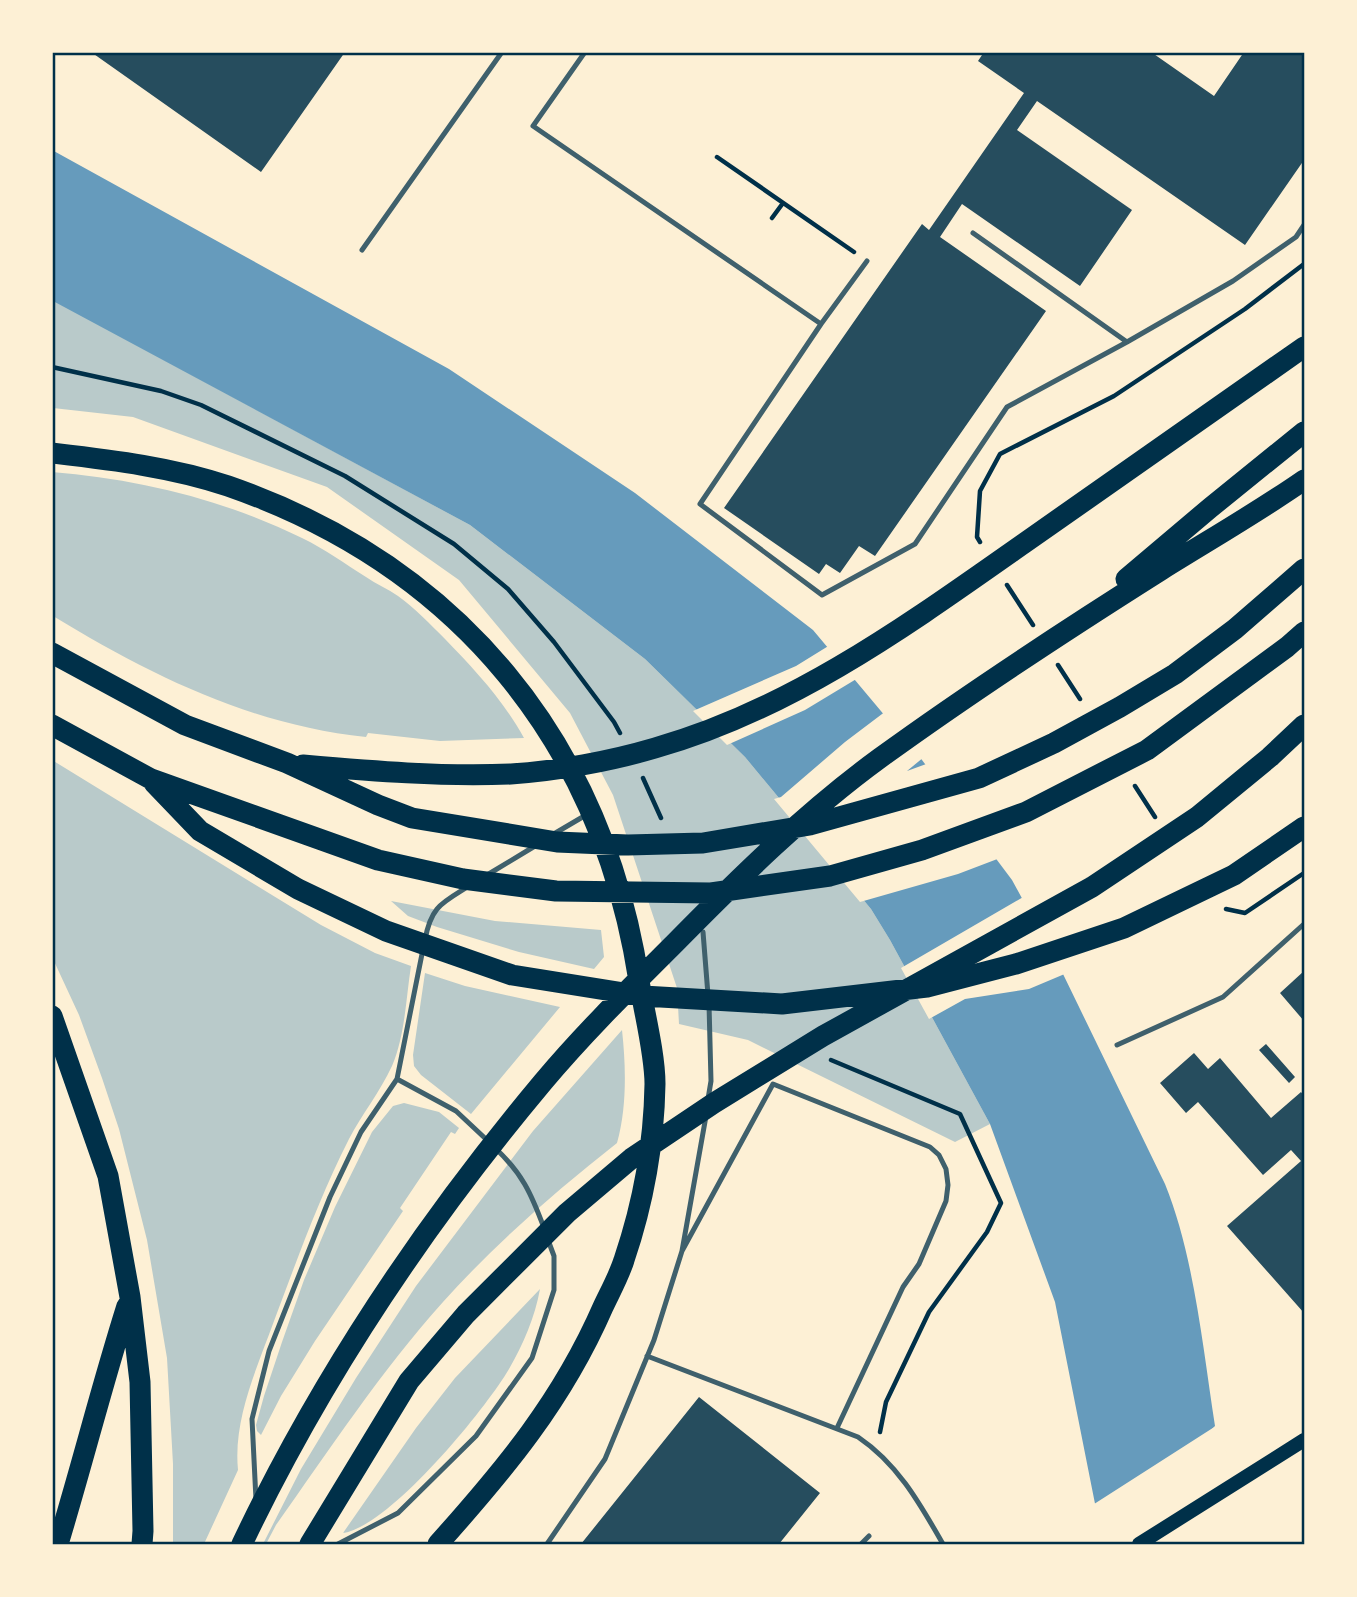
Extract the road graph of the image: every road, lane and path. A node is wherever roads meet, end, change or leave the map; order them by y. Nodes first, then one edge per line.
1 (502, 52) edge
2 (585, 52) edge
3 (717, 157) dead end
4 (783, 203) junction
5 (772, 218) dead end
6 (1304, 225) edge
7 (973, 233) dead end
8 (362, 250) dead end
9 (867, 261) joint
10 (821, 324) junction
11 (1127, 342) junction
12 (1304, 347) edge
13 (52, 366) edge
14 (1304, 432) edge
15 (52, 453) edge
16 (1304, 480) edge
17 (454, 544) dead end
18 (1304, 569) edge
19 (1069, 628) junction
20 (1304, 632) edge
21 (52, 653) edge
22 (52, 725) edge
23 (1304, 725) edge
24 (287, 764) junction
25 (151, 779) junction
26 (592, 811) junction
27 (1304, 827) edge
28 (1304, 924) edge
29 (703, 932) dead end
30 (52, 1016) edge
31 (1117, 1045) dead end
32 (397, 1079) junction
33 (960, 1114) dead end
34 (682, 1251) junction
35 (130, 1297) junction
36 (647, 1356) junction
37 (836, 1428) junction
38 (1304, 1440) edge
39 (876, 1449) junction
40 (256, 1514) junction
41 (869, 1536) dead end
42 (58, 1545) edge
43 (142, 1545) edge
44 (242, 1545) edge
45 (310, 1545) edge
46 (338, 1545) edge
47 (438, 1545) edge
48 (547, 1545) edge
49 (861, 1545) edge
50 (943, 1545) edge
51 (1139, 1545) edge

1 - 8 lane
2 - 10 lane
3 - 4 path
4 - 5 path
4 - 9 path
6 - 11 lane
7 - 11 lane
9 - 10 lane
10 - 11 lane
12 - 24 highway
13 - 17 path
14 - 19 highway
15 - 26 highway
16 - 19 highway
18 - 24 highway
19 - 40 highway
20 - 25 highway
21 - 24 highway
22 - 25 highway
23 - 45 highway
25 - 27 highway
26 - 32 lane
26 - 47 highway
28 - 31 lane
29 - 34 lane
30 - 35 highway
32 - 40 lane
32 - 46 lane
33 - 39 path
34 - 36 lane
34 - 37 lane
35 - 42 highway
35 - 43 highway
36 - 37 lane
36 - 48 lane
37 - 39 lane
38 - 51 main road
39 - 50 lane
40 - 44 highway
41 - 49 lane

